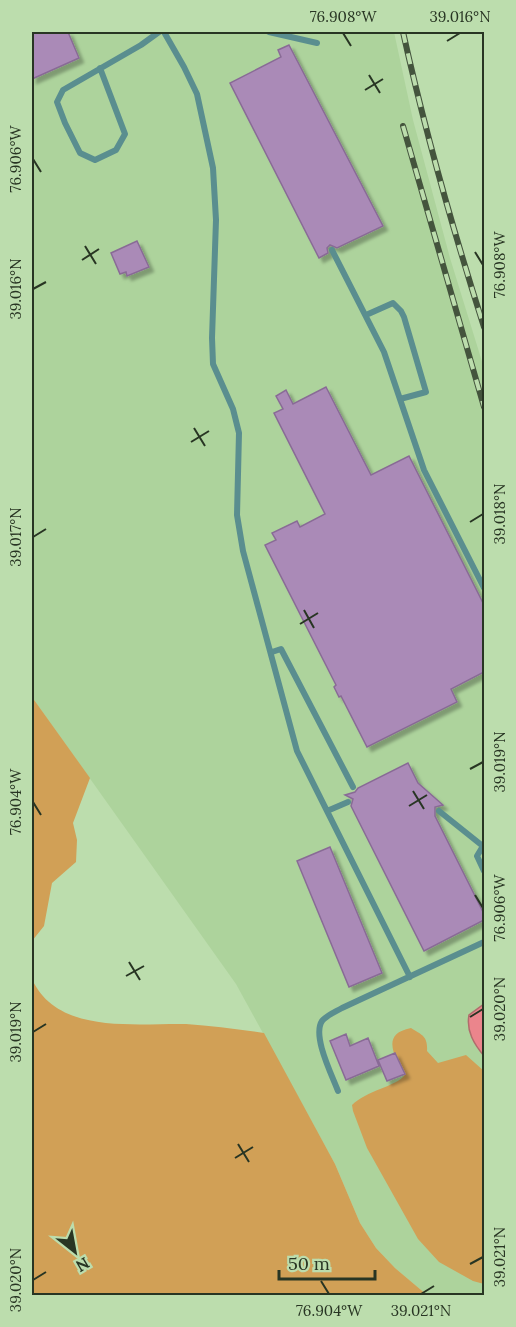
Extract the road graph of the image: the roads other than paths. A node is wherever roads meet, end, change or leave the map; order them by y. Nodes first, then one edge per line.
1 (159, 32) edge
2 (164, 32) edge
3 (269, 32) edge
4 (317, 43) dead end
5 (100, 68) junction
6 (332, 250) dead end
7 (366, 315) junction
8 (400, 399) junction
9 (484, 588) edge
10 (272, 652) junction
11 (353, 787) dead end
12 (348, 802) dead end
13 (327, 811) junction
14 (439, 811) dead end
15 (484, 847) edge
16 (484, 871) edge
17 (484, 942) edge
18 (410, 978) junction
19 (338, 1091) dead end

1 - 5 lane
2 - 10 lane
3 - 4 lane
5 - 5 lane
6 - 7 lane
7 - 8 lane
7 - 8 lane
8 - 9 lane
10 - 11 lane
10 - 13 lane
12 - 13 lane
13 - 18 lane
14 - 15 lane
15 - 16 lane
17 - 18 lane
18 - 19 lane

